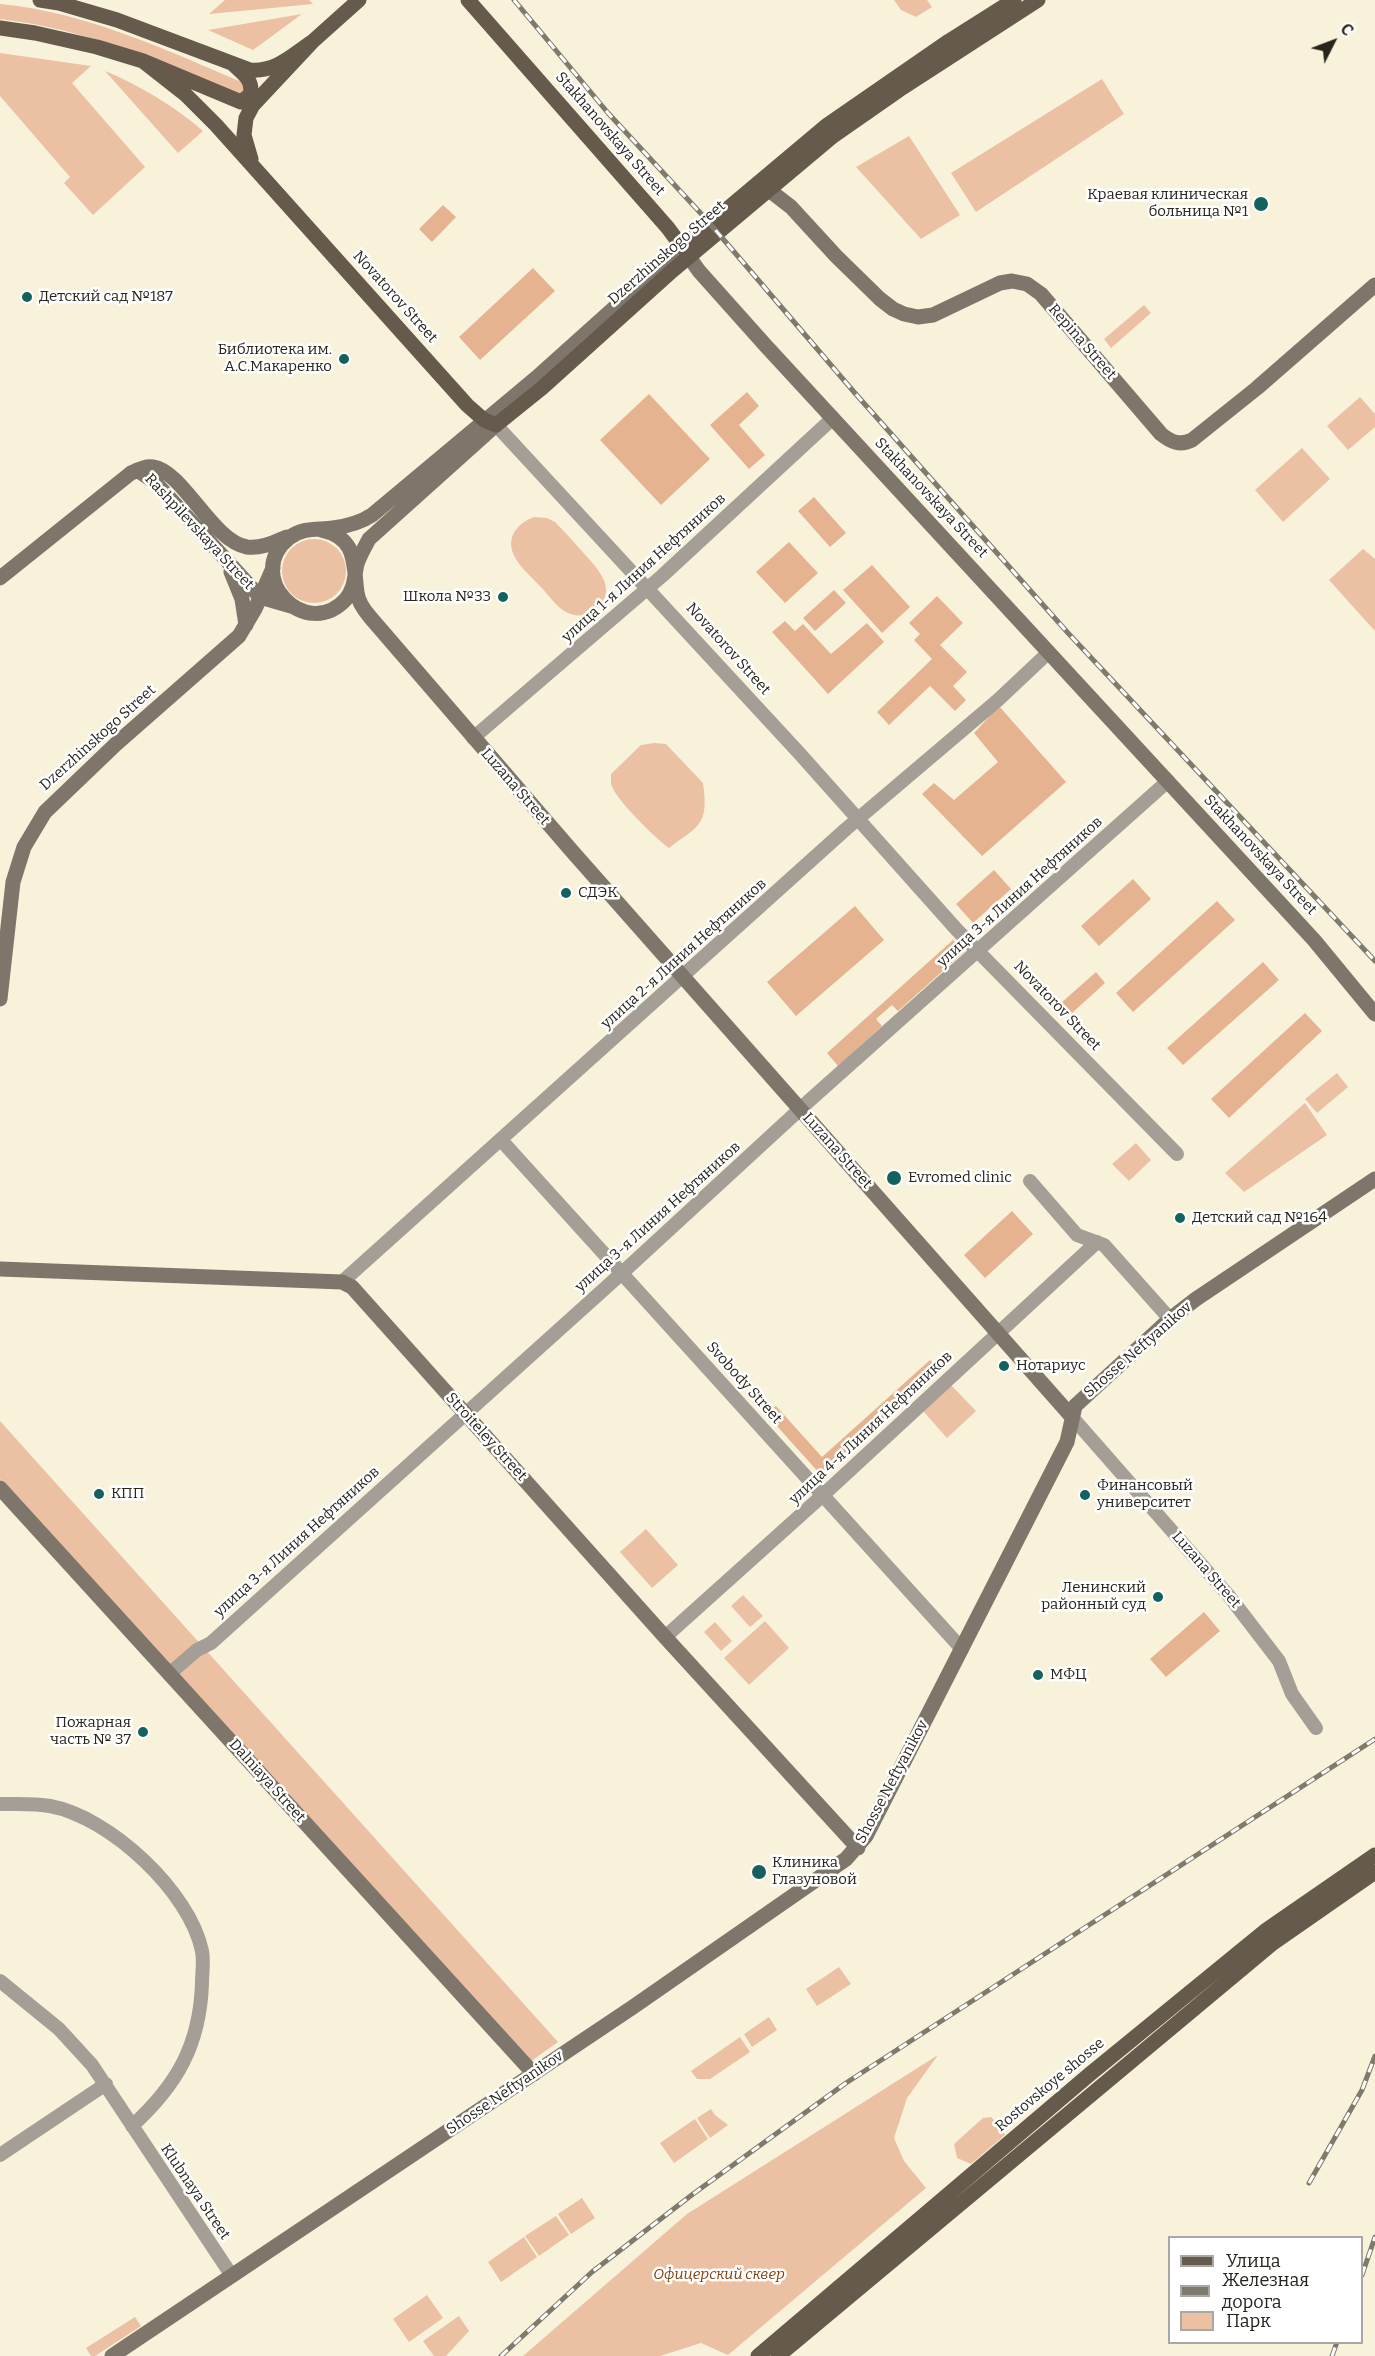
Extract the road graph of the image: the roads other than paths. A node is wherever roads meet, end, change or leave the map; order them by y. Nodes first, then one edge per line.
1 (40, 0) edge
2 (359, 0) edge
3 (468, 0) edge
4 (1014, 0) edge
5 (1038, 0) edge
6 (0, 28) edge
7 (312, 42) junction
8 (143, 61) junction
9 (234, 65) junction
10 (256, 166) junction
11 (769, 190) junction
12 (686, 252) junction
13 (1374, 288) edge
14 (833, 418) junction
15 (490, 423) junction
16 (137, 470) junction
17 (316, 529) junction
18 (293, 535) junction
19 (224, 558) junction
20 (273, 568) junction
21 (356, 575) junction
22 (0, 578) edge
23 (648, 588) junction
24 (260, 597) junction
25 (294, 607) junction
26 (246, 624) junction
27 (1048, 652) junction
28 (473, 738) junction
29 (1168, 781) junction
30 (858, 819) junction
31 (978, 952) junction
32 (684, 976) junction
33 (0, 999) edge
34 (1375, 1014) edge
35 (800, 1111) junction
36 (501, 1140) junction
37 (1177, 1154) dead end
38 (1375, 1179) edge
39 (1030, 1181) dead end
40 (1097, 1242) junction
41 (0, 1269) edge
42 (622, 1273) junction
43 (342, 1282) junction
44 (1170, 1319) junction
45 (998, 1333) junction
46 (464, 1413) junction
47 (1072, 1417) junction
48 (0, 1488) edge
49 (823, 1495) junction
50 (665, 1637) junction
51 (962, 1649) junction
52 (169, 1674) junction
53 (1316, 1728) dead end
54 (0, 1804) edge
55 (858, 1848) junction
56 (1375, 1855) edge
57 (1375, 1872) edge
58 (0, 1981) edge
59 (1164, 2023) junction
60 (534, 2074) junction
61 (102, 2087) junction
62 (132, 2126) junction
63 (0, 2155) edge
64 (232, 2276) junction
65 (112, 2356) edge
66 (758, 2356) edge
67 (778, 2356) edge

1 - 9 main road
2 - 7 main road
3 - 12 main road, Stakhanovskaya Street
4 - 12 main road, Dzerzhinskogo Street
5 - 11 main road, Dzerzhinskogo Street
6 - 8 main road
7 - 9 main road
7 - 10 main road
8 - 9 main road
8 - 10 main road, Novatorov Street
10 - 15 main road, Novatorov Street
11 - 12 main road, Dzerzhinskogo Street
11 - 13 street, Repina Street
12 - 14 street, Stakhanovskaya Street
12 - 15 street, Dzerzhinskogo Street
14 - 23 street, улица 1-я Линия Нефтяников
14 - 27 street, Stakhanovskaya Street
15 - 17 street, Dzerzhinskogo Street
15 - 21 street, Dzerzhinskogo Street
15 - 23 street, Novatorov Street
16 - 18 street, Rashpilevskaya Street
16 - 19 street, Rashpilevskaya Street
16 - 22 street, Rashpilevskaya Street
17 - 18 street, Dzerzhinskogo Street
17 - 21 street
18 - 20 street, Dzerzhinskogo Street
19 - 24 street, Rashpilevskaya Street
19 - 26 street
20 - 24 street, Dzerzhinskogo Street
20 - 25 street
21 - 25 street, Dzerzhinskogo Street
21 - 28 street, Luzana Street
23 - 28 street, улица 1-я Линия Нефтяников
23 - 30 street, Novatorov Street
24 - 25 street, Rashpilevskaya Street
24 - 26 street, Dzerzhinskogo Street
26 - 33 street, Dzerzhinskogo Street
27 - 29 street, Stakhanovskaya Street
27 - 30 street, улица 2-я Линия Нефтяников
28 - 32 street, Luzana Street
29 - 31 street, улица 3-я Линия Нефтяников
29 - 34 street, Stakhanovskaya Street
30 - 31 street, Novatorov Street
30 - 32 street, улица 2-я Линия Нефтяников
31 - 35 street, улица 3-я Линия Нефтяников
31 - 37 street, Novatorov Street
32 - 35 street, Luzana Street
32 - 36 street, улица 2-я Линия Нефтяников
35 - 42 street, улица 3-я Линия Нефтяников
35 - 45 street, Luzana Street
36 - 42 street, Svobody Street
36 - 43 street, улица 2-я Линия Нефтяников
38 - 44 street, Shosse Neftyanikov
39 - 40 street
40 - 44 street
40 - 45 street, улица 4-я Линия Нефтяников
41 - 43 street
42 - 46 street, улица 3-я Линия Нефтяников
42 - 49 street, Svobody Street
43 - 46 street, Stroiteley Street
44 - 47 street, Shosse Neftyanikov
45 - 47 street, Luzana Street
45 - 49 street, улица 4-я Линия Нефтяников
46 - 50 street, Stroiteley Street
46 - 52 street, улица 3-я Линия Нефтяников
47 - 51 street, Shosse Neftyanikov
47 - 53 street, Luzana Street
48 - 52 street, Dalniaya Street
49 - 50 street, улица 4-я Линия Нефтяников
49 - 51 street, Svobody Street
50 - 55 street, Stroiteley Street
51 - 55 street, Shosse Neftyanikov
52 - 60 street, Dalniaya Street
54 - 62 street
55 - 60 street, Shosse Neftyanikov
56 - 59 main road, Rostovskoye shosse
57 - 59 main road, Rostovskoye shosse
58 - 61 street, Klubnaya Street
59 - 66 main road, Rostovskoye shosse
59 - 67 main road, Rostovskoye shosse
60 - 64 street, Shosse Neftyanikov
61 - 62 street, Klubnaya Street
61 - 63 street
62 - 64 street, Klubnaya Street
64 - 65 street, Shosse Neftyanikov

